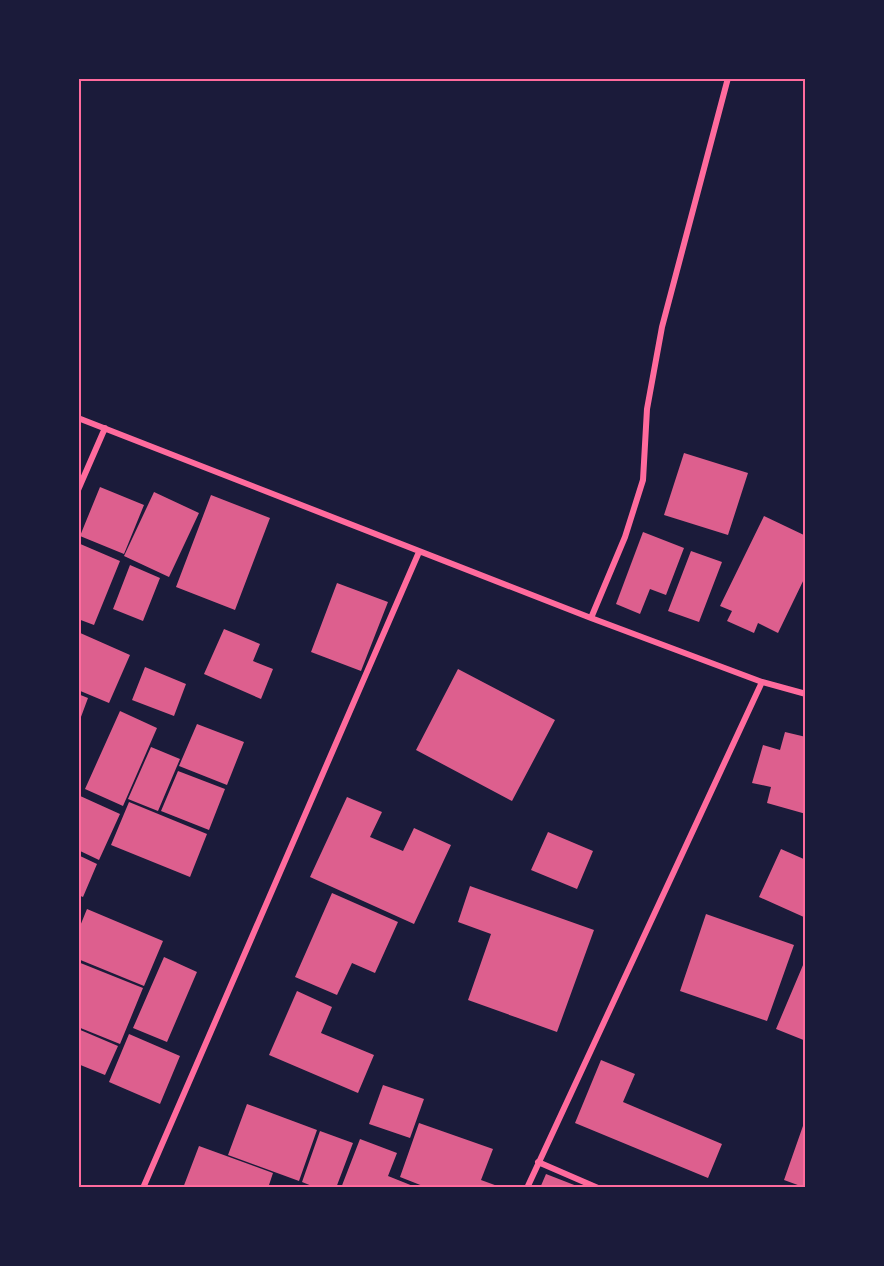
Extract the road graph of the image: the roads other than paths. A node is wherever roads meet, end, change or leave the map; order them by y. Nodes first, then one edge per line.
1 (728, 78) edge
2 (78, 418) edge
3 (105, 428) junction
4 (78, 490) edge
5 (419, 552) junction
6 (591, 618) junction
7 (762, 682) junction
8 (806, 694) edge
9 (538, 1162) junction
10 (142, 1188) edge
11 (527, 1188) edge
12 (598, 1188) edge

1 - 6 street
2 - 3 street
3 - 4 street
3 - 5 street
5 - 6 street
5 - 10 street
6 - 7 street
7 - 8 street
7 - 9 street
9 - 11 street
9 - 12 street

